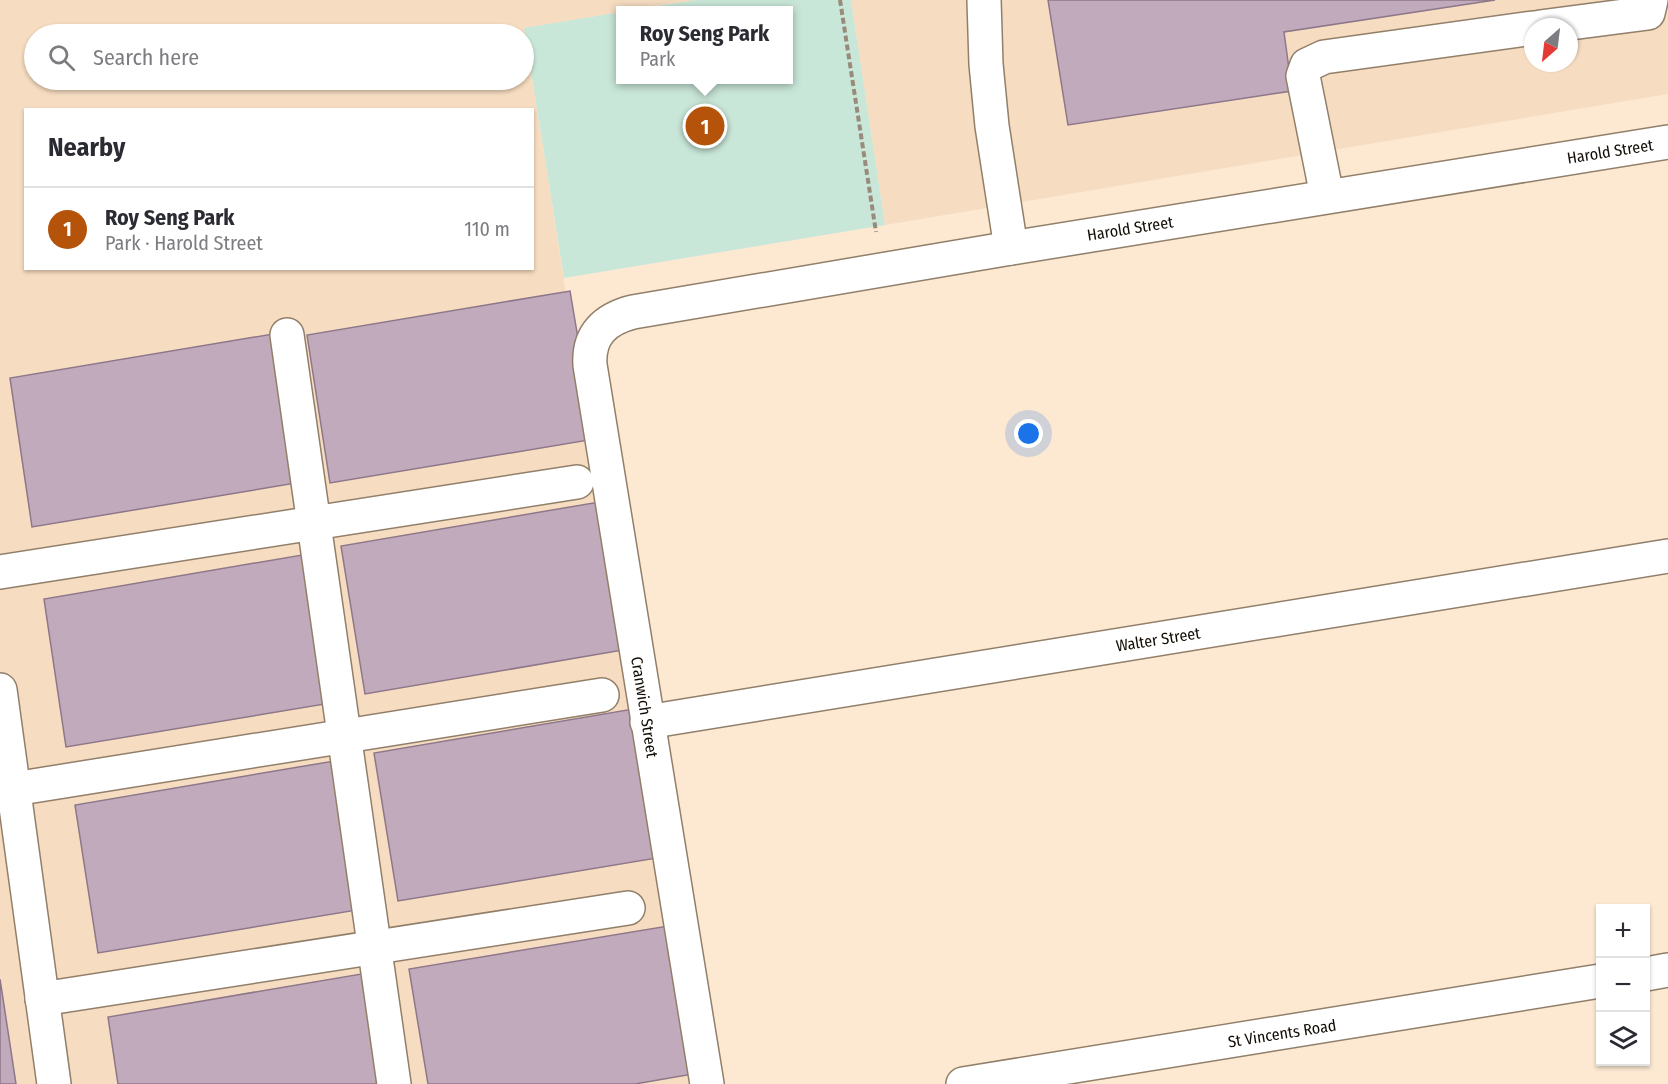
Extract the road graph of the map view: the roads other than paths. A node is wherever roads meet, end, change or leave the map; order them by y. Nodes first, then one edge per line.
1 (984, 0) edge
2 (1651, 0) edge
3 (1578, 22) edge
4 (1524, 29) edge
5 (1668, 142) edge
6 (1327, 196) junction
7 (1011, 248) junction
8 (598, 332) joint
9 (287, 335) dead end
10 (577, 482) dead end
11 (314, 524) junction
12 (1668, 556) edge
13 (0, 572) edge
14 (0, 690) edge
15 (602, 695) dead end
16 (647, 722) junction
17 (345, 736) junction
18 (14, 789) junction
19 (628, 908) dead end
20 (375, 947) junction
21 (1668, 970) edge
22 (1650, 973) edge
23 (1596, 982) edge
24 (42, 999) junction
25 (1065, 1076) edge
26 (54, 1084) edge
27 (394, 1084) edge
28 (707, 1084) edge
29 (963, 1084) edge

1 - 7 street
2 - 3 street
4 - 6 street
5 - 6 street, Harold Street
6 - 7 street, Harold Street
7 - 8 street, Harold Street
8 - 16 street, Cranwich Street
9 - 11 street
10 - 11 street
11 - 13 street
11 - 17 street
12 - 16 street, Walter Street
14 - 18 street
15 - 17 street
16 - 28 street, Cranwich Street
17 - 18 street
17 - 20 street
18 - 24 street
19 - 20 street
20 - 24 street
20 - 27 street
21 - 22 street
23 - 25 street, St Vincents Road
24 - 26 street
25 - 29 street, St Vincents Road

